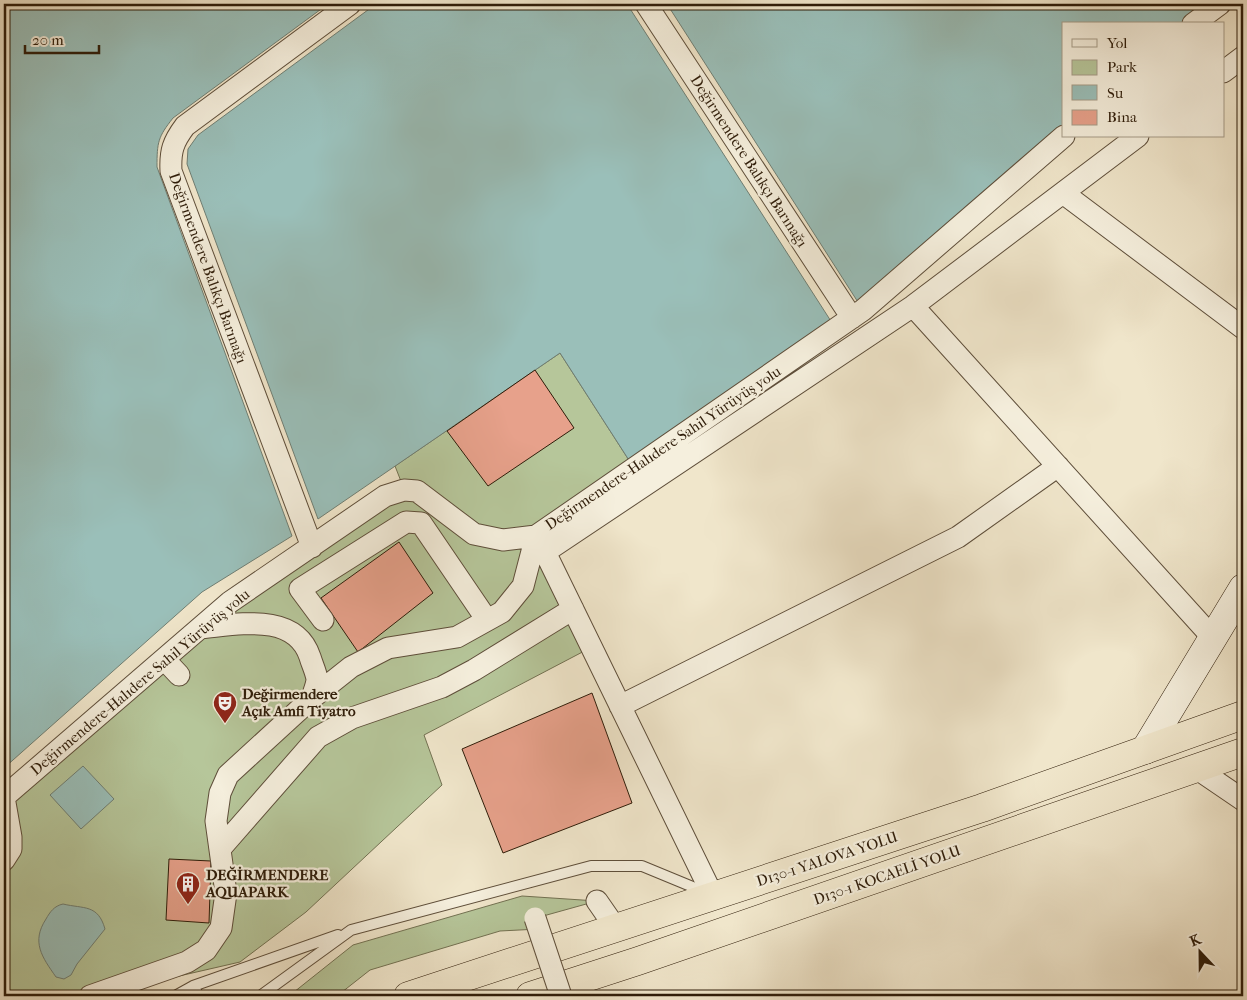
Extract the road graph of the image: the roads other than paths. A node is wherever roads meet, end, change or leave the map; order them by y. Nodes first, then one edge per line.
1 (350, 4) edge
2 (646, 4) edge
3 (1220, 4) edge
4 (1196, 22) edge
5 (1243, 57) edge
6 (1224, 71) edge
7 (1062, 138) edge
8 (1135, 138) edge
9 (1063, 193) junction
10 (913, 306) junction
11 (852, 318) junction
12 (1243, 328) edge
13 (1058, 466) junction
14 (536, 536) junction
15 (312, 547) junction
16 (1243, 588) edge
17 (573, 608) junction
18 (487, 620) junction
19 (200, 628) junction
20 (298, 637) junction
21 (1213, 638) junction
22 (164, 659) junction
23 (179, 675) dead end
24 (312, 698) junction
25 (620, 706) junction
26 (1243, 715) edge
27 (1145, 750) junction
28 (1243, 752) edge
29 (1196, 768) junction
30 (4, 797) edge
31 (1243, 800) edge
32 (220, 849) junction
33 (4, 860) edge
34 (713, 896) junction
35 (597, 901) dead end
36 (535, 918) dead end
37 (615, 927) junction
38 (351, 930) junction
39 (193, 986) junction
40 (90, 996) edge
41 (175, 996) edge
42 (199, 996) edge
43 (260, 996) edge
44 (408, 996) edge
45 (530, 996) edge
46 (561, 996) edge

1 - 15 street, Değirmendere Balıkçı Barınağı
2 - 11 street, Değirmendere Balıkçı Barınağı
3 - 4 street
5 - 6 street
7 - 11 street, Değirmendere-Halıdere Sahil Yürüyüş yolu
8 - 9 street
9 - 10 street
9 - 12 street
10 - 13 street
10 - 17 street
11 - 14 street, Değirmendere-Halıdere Sahil Yürüyüş yolu
13 - 21 street
13 - 25 street
14 - 15 street, Değirmendere-Halıdere Sahil Yürüyüş yolu
14 - 18 street
15 - 19 street, Değirmendere-Halıdere Sahil Yürüyüş yolu
16 - 21 street
17 - 25 street
17 - 32 street
18 - 20 street
18 - 24 street
19 - 20 street
19 - 22 street, Değirmendere-Halıdere Sahil Yürüyüş yolu
20 - 24 street
21 - 27 street
22 - 23 street
22 - 30 street, Değirmendere-Halıdere Sahil Yürüyüş yolu
24 - 32 street
25 - 34 street
26 - 27 highway, D130-1 YALOVA YOLU
27 - 34 highway, D130-1 YALOVA YOLU
28 - 29 highway, D130-1 KOCAELİ YOLU
29 - 31 street
29 - 45 highway, D130-1 KOCAELİ YOLU
30 - 33 street
32 - 40 street
34 - 37 highway, D130-1 YALOVA YOLU
34 - 38 lane
35 - 37 street
36 - 46 street, bridge
37 - 44 highway, D130-1 YALOVA YOLU
38 - 39 lane
38 - 43 lane
39 - 41 lane
39 - 42 lane

